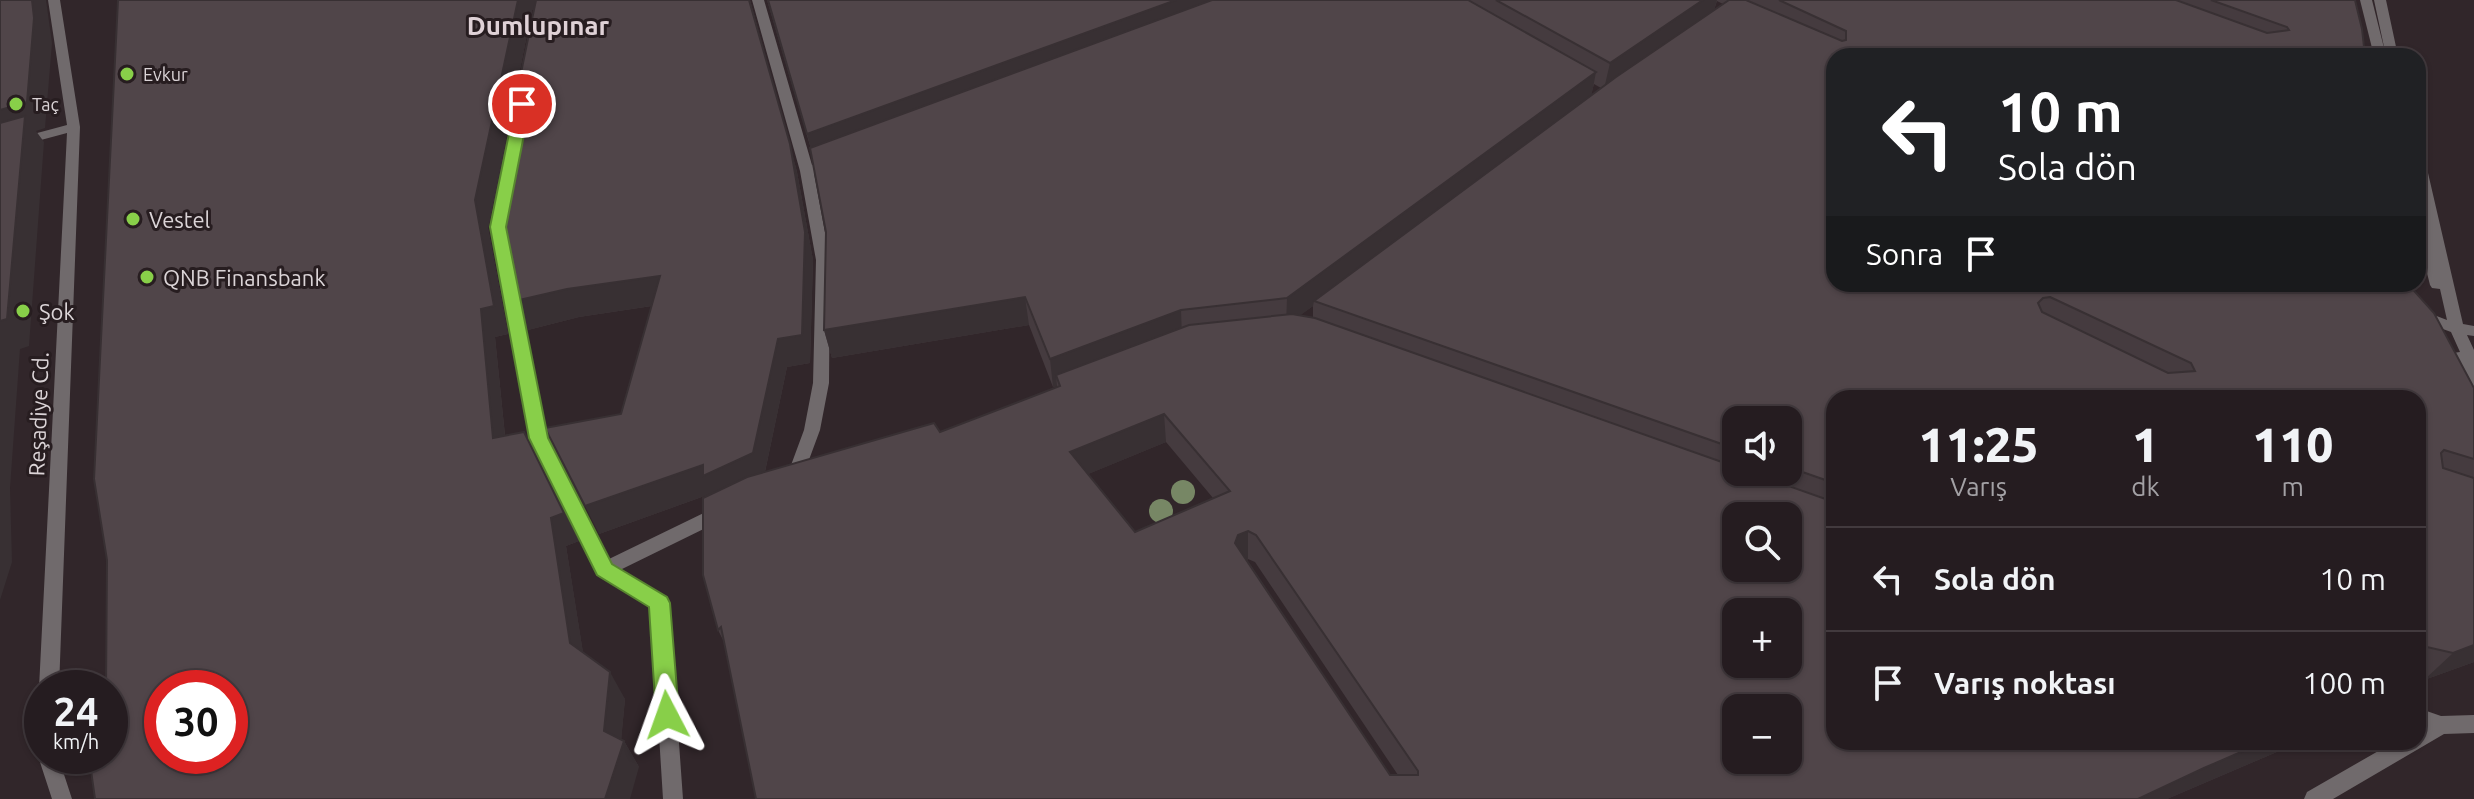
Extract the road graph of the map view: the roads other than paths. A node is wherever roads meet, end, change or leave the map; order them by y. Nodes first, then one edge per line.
1 (54, 0) edge
2 (758, 0) edge
3 (2366, 0) edge
4 (2380, 0) edge
5 (2378, 48) edge
6 (2390, 48) edge
7 (74, 127) junction
8 (0, 147) edge
9 (851, 155) edge
10 (807, 171) junction
11 (507, 181) edge
12 (2426, 200) edge
13 (2426, 238) edge
14 (2405, 308) edge
15 (2451, 327) junction
16 (2474, 331) edge
17 (2474, 367) edge
18 (2474, 387) edge
19 (796, 477) edge
20 (741, 503) edge
21 (605, 569) junction
22 (50, 670) edge
23 (2426, 720) edge
24 (2474, 724) edge
25 (2441, 725) junction
26 (2426, 733) edge
27 (2398, 750) edge
28 (54, 774) edge
29 (62, 799) edge
30 (673, 799) edge
31 (2314, 799) edge

1 - 7 street, Reşadiye Cd.
2 - 10 street
3 - 5 street
4 - 6 street
7 - 8 street
7 - 22 street, Reşadiye Cd.
9 - 10 street
10 - 19 street
11 - 21 street
12 - 15 street
13 - 15 street
14 - 15 street
15 - 16 street
15 - 17 street
15 - 18 street
20 - 21 street
21 - 30 street
23 - 25 street
24 - 25 street
25 - 26 street
27 - 31 street
28 - 29 street

